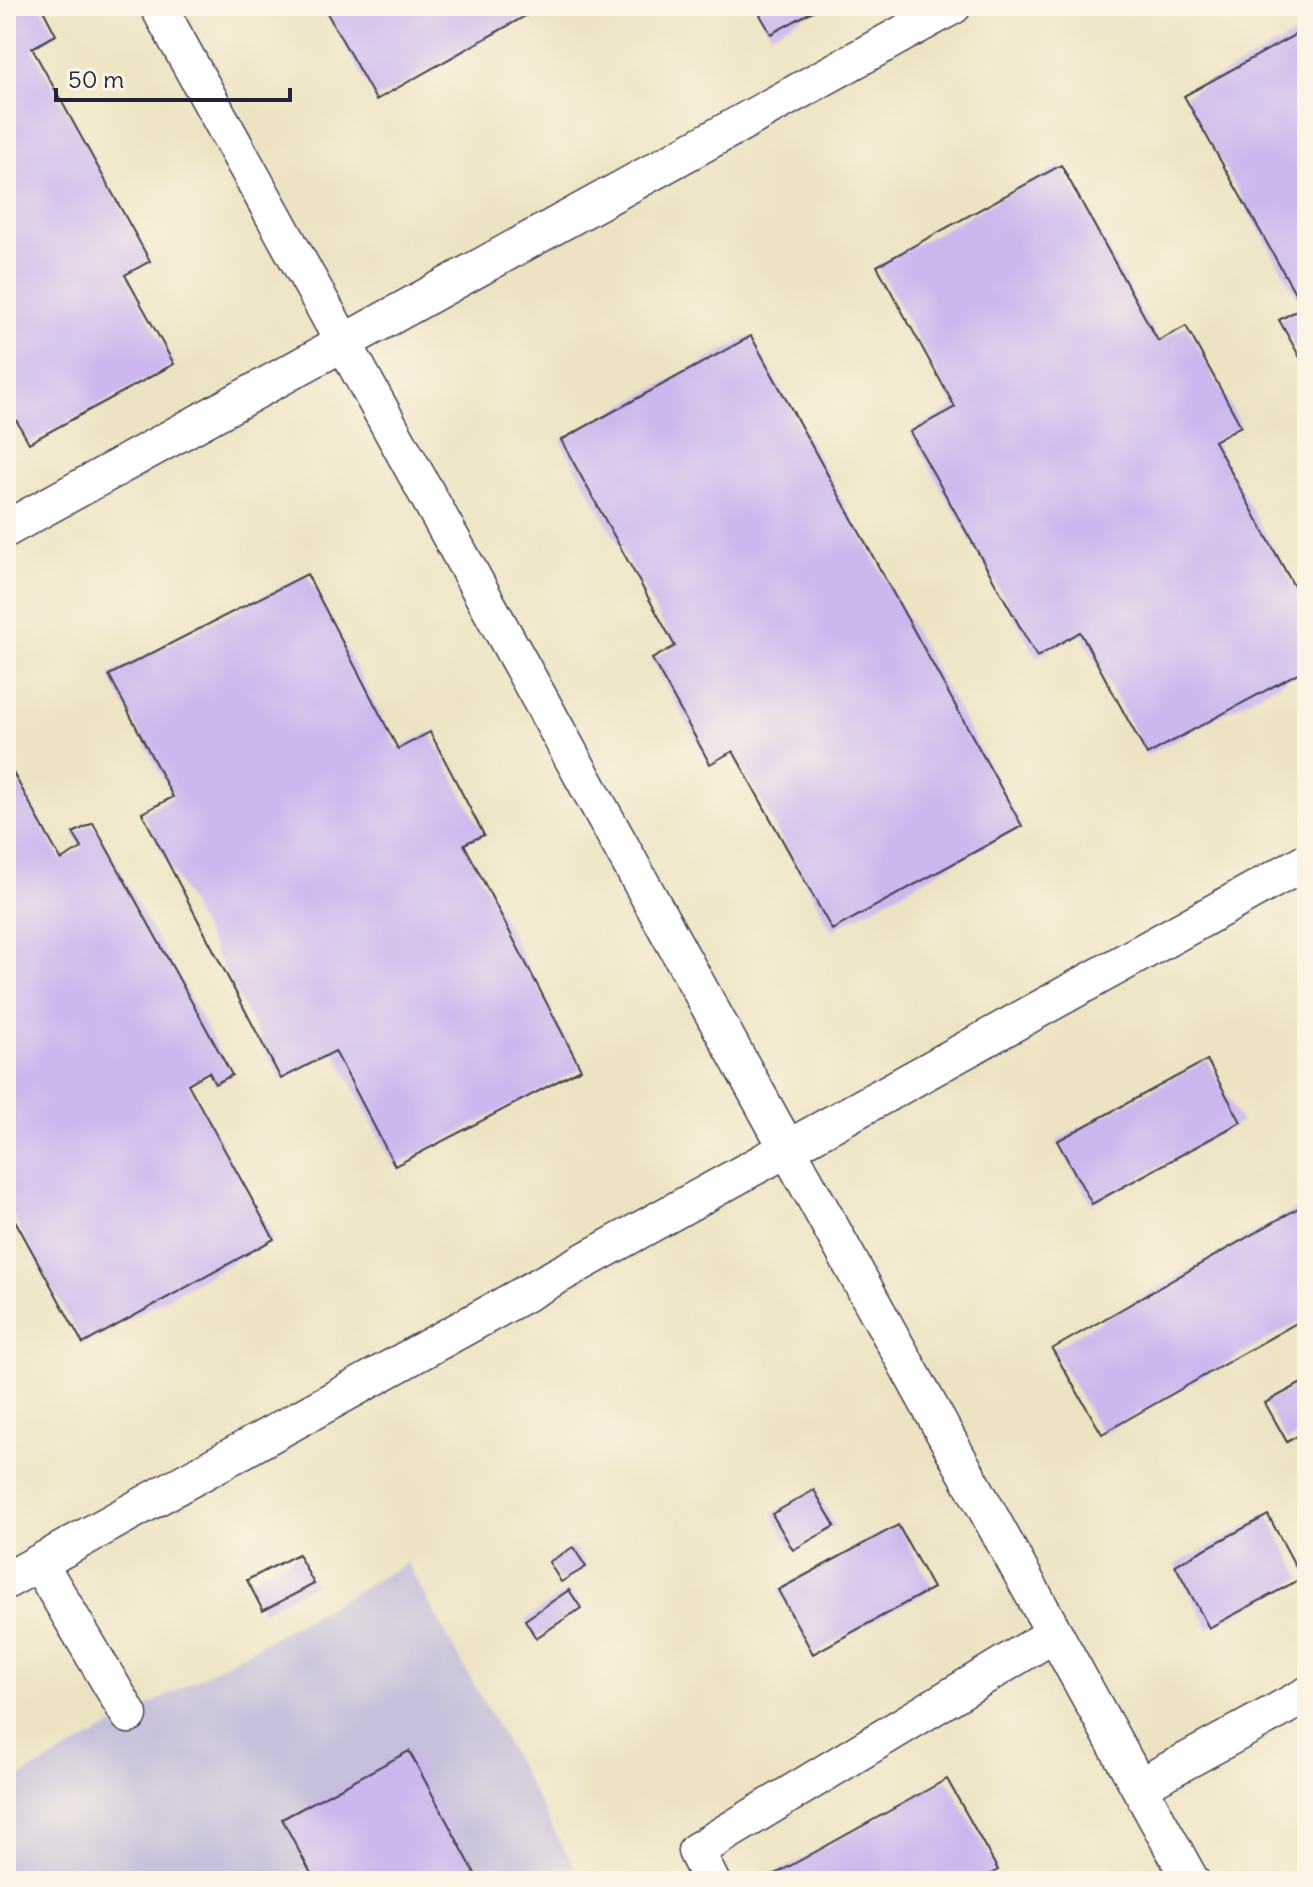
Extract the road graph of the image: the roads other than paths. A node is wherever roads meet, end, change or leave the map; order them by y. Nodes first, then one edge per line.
1 (158, 6) edge
2 (953, 6) edge
3 (344, 343) junction
4 (6, 529) edge
5 (1307, 861) edge
6 (788, 1150) junction
7 (39, 1563) junction
8 (6, 1581) edge
9 (1054, 1634) junction
10 (1307, 1695) edge
11 (129, 1715) dead end
12 (1140, 1786) junction
13 (711, 1881) edge
14 (1191, 1881) edge

1 - 3 lane
2 - 3 lane
3 - 4 lane
3 - 6 lane
5 - 6 lane
6 - 7 lane
6 - 9 lane
7 - 8 lane
7 - 11 lane
9 - 12 lane
9 - 13 lane
10 - 12 lane
12 - 14 lane

